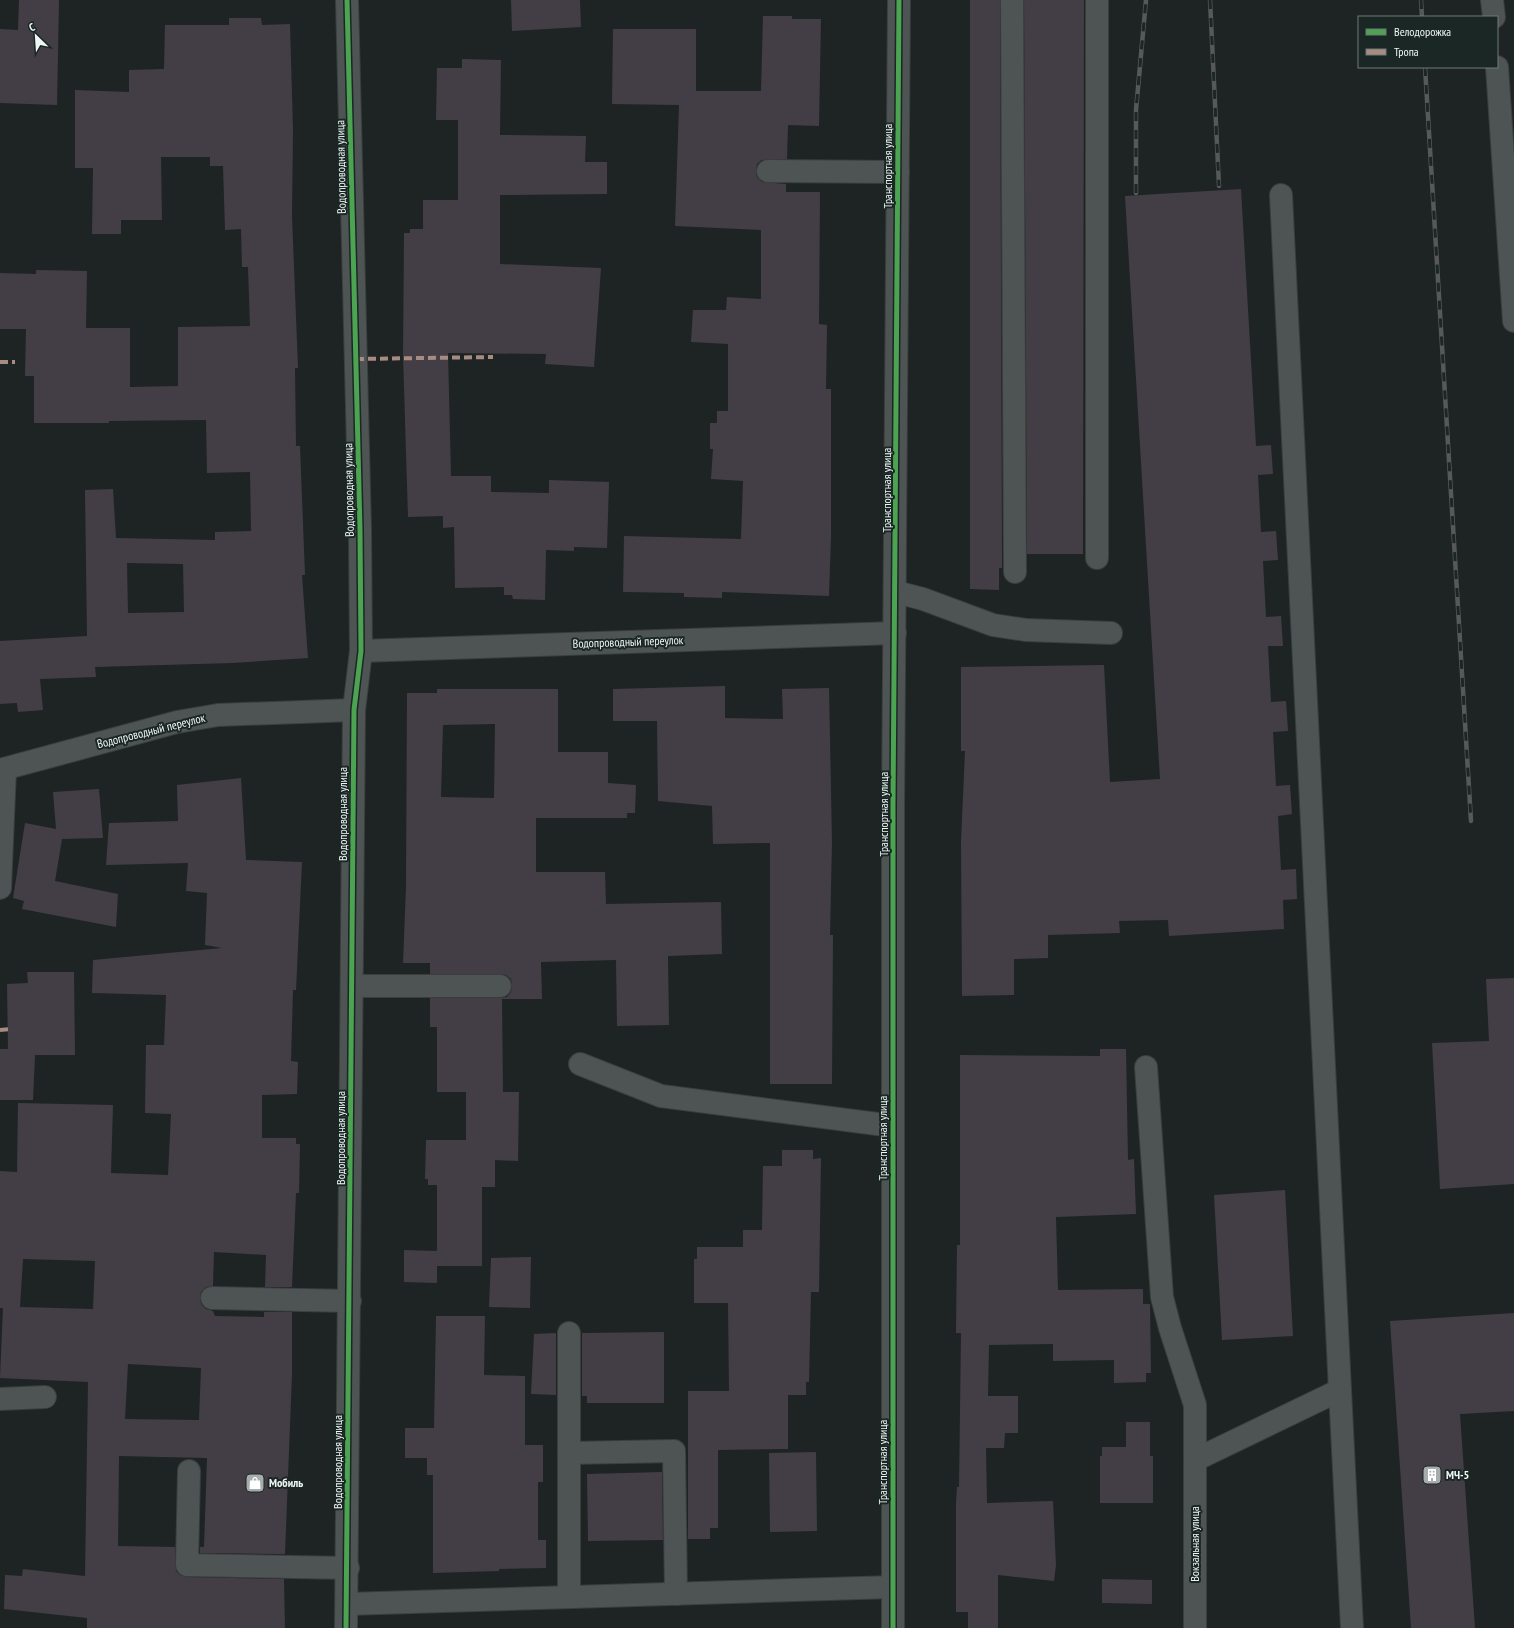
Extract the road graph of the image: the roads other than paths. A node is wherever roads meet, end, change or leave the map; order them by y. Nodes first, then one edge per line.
1 (347, 0) edge
2 (899, 0) edge
3 (1012, 0) edge
4 (1097, 0) edge
5 (1492, 0) edge
6 (1494, 16) edge
7 (1497, 68) edge
8 (768, 171) dead end
9 (898, 172) junction
10 (1281, 195) dead end
11 (1514, 322) edge
12 (1097, 558) dead end
13 (1015, 572) dead end
14 (896, 592) junction
15 (895, 633) junction
16 (1111, 633) dead end
17 (361, 651) junction
18 (354, 710) junction
19 (2, 770) edge
20 (0, 888) edge
21 (352, 986) junction
22 (500, 986) dead end
23 (580, 1064) dead end
24 (1146, 1067) dead end
25 (893, 1126) junction
26 (212, 1298) dead end
27 (350, 1301) junction
28 (569, 1333) dead end
29 (1340, 1390) junction
30 (45, 1397) dead end
31 (0, 1399) edge
32 (569, 1452) junction
33 (1195, 1460) junction
34 (189, 1471) dead end
35 (348, 1568) junction
36 (893, 1587) junction
37 (676, 1594) junction
38 (569, 1597) junction
39 (347, 1604) junction
40 (346, 1628) edge
41 (893, 1628) edge
42 (1195, 1628) edge
43 (1352, 1628) edge

1 - 17 street, Водопроводная улица
2 - 9 street, Транспортная улица
3 - 13 street
4 - 12 street
5 - 6 street
7 - 11 street
8 - 9 street
9 - 14 street, Транспортная улица
10 - 29 street
14 - 15 street, Транспортная улица
14 - 16 street
15 - 17 street, Водопроводный переулок
15 - 25 street, Транспортная улица
17 - 18 street, Водопроводная улица
18 - 19 street, Водопроводный переулок
18 - 21 street, Водопроводная улица
19 - 20 street
21 - 22 street
21 - 27 street, Водопроводная улица
23 - 25 street
24 - 33 street, Вокзальная улица
25 - 36 street, Транспортная улица
26 - 27 street
27 - 35 street, Водопроводная улица
28 - 32 street
29 - 33 street
29 - 43 street
30 - 31 street
32 - 37 street
32 - 38 street
33 - 42 street, Вокзальная улица
34 - 35 street
35 - 39 street, Водопроводная улица
36 - 37 street
36 - 41 street, Транспортная улица
37 - 38 street
38 - 39 street
39 - 40 street, Водопроводная улица

